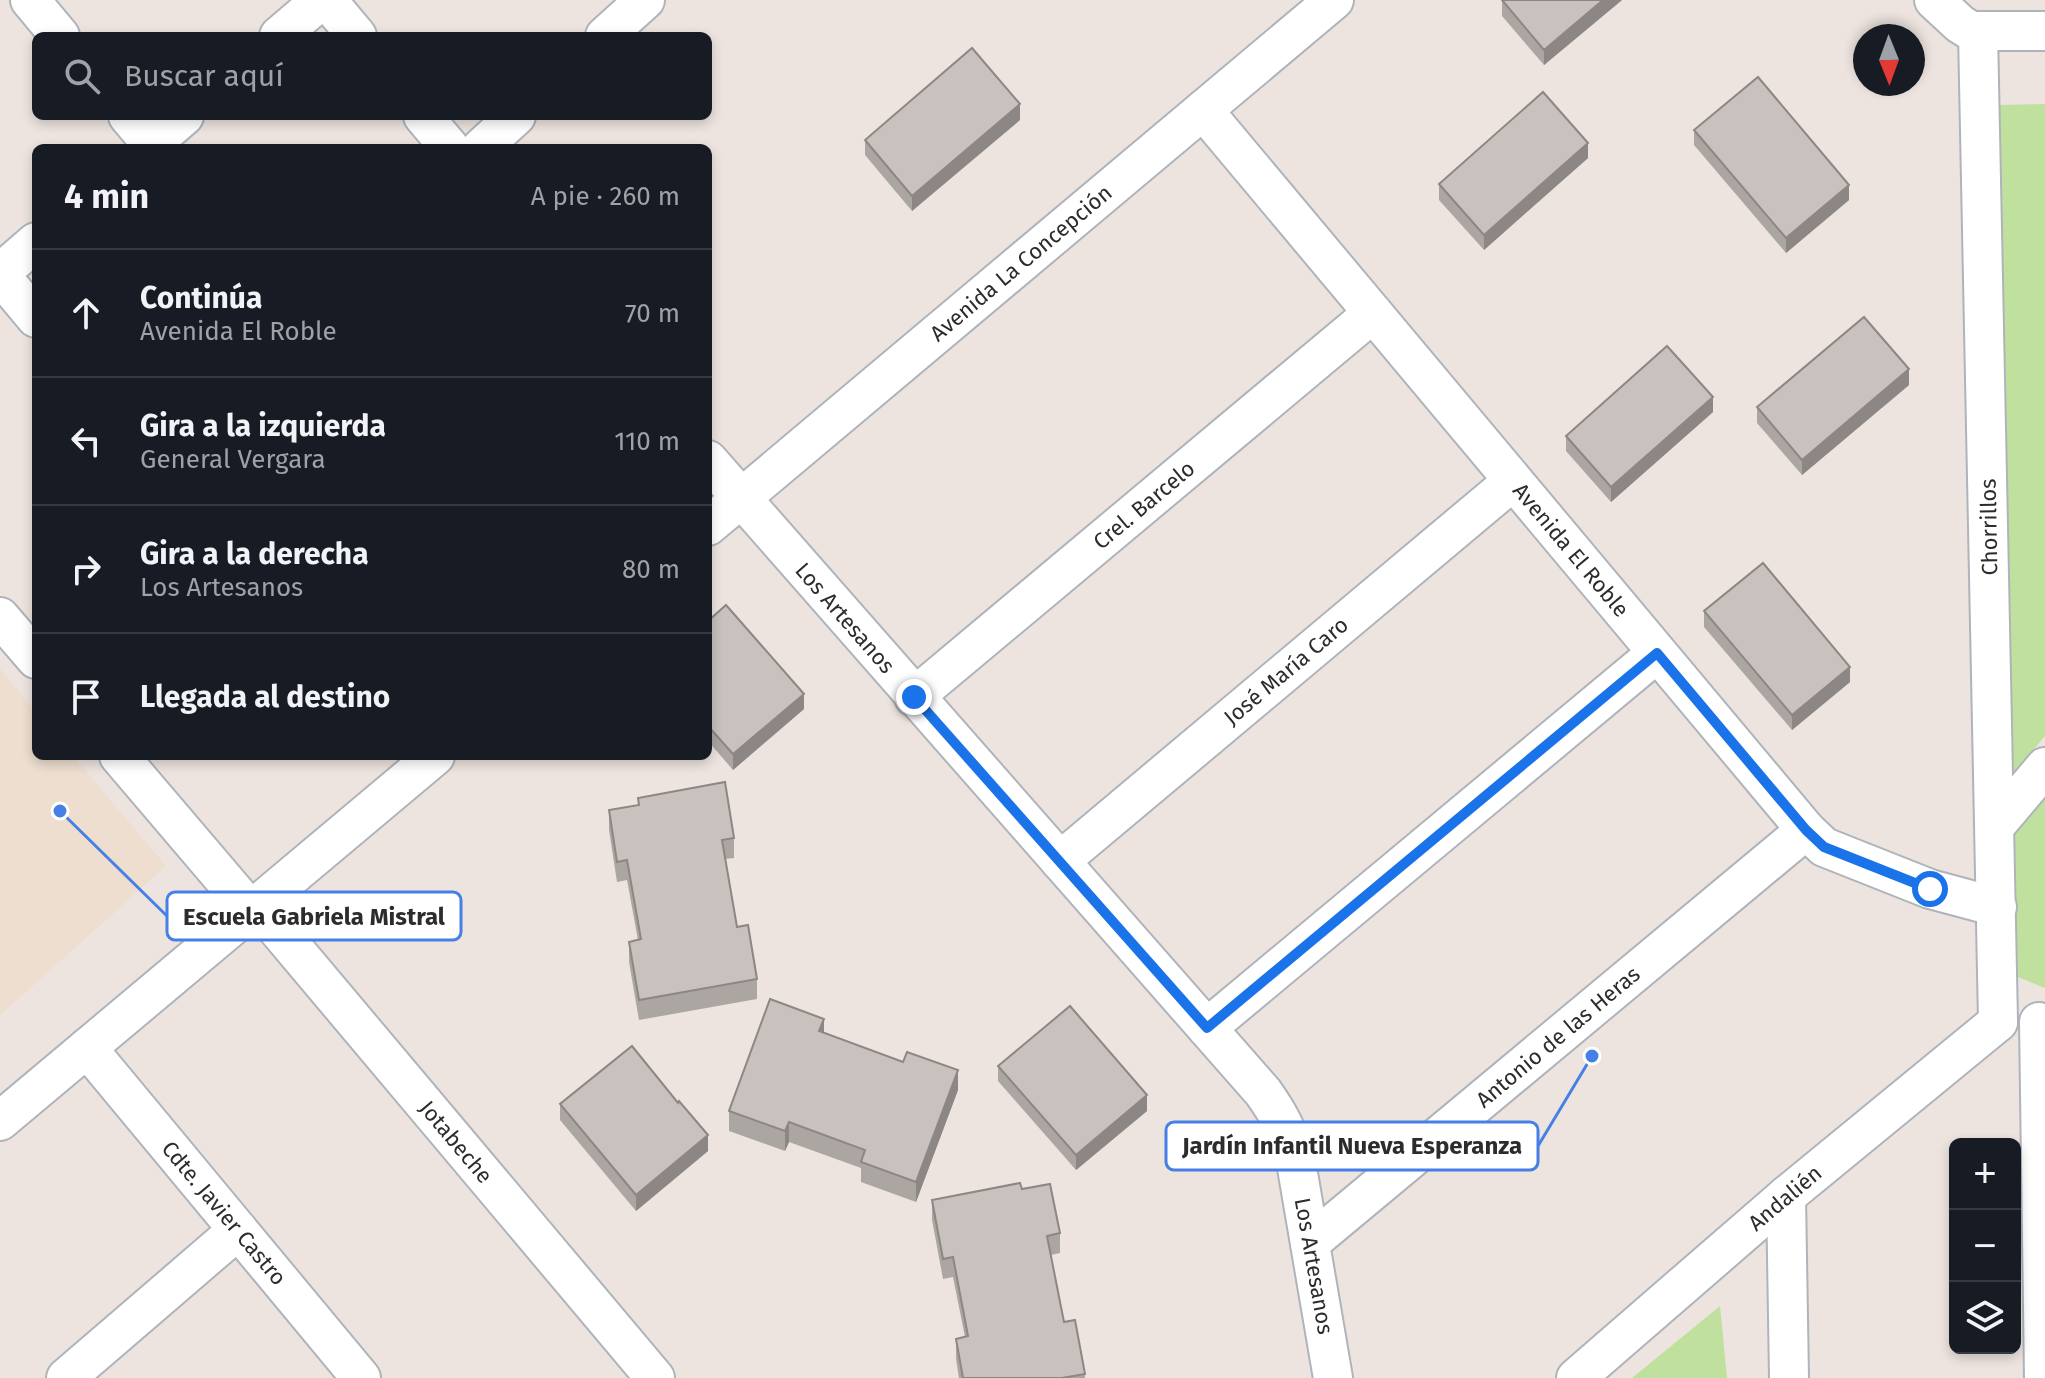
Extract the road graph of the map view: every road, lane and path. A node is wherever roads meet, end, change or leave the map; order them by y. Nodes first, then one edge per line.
1 (30, 0) edge
2 (321, 0) edge
3 (327, 0) edge
4 (645, 0) edge
5 (1334, 0) edge
6 (1934, 0) edge
7 (2045, 31) edge
8 (57, 32) edge
9 (284, 32) edge
10 (354, 32) edge
11 (609, 32) edge
12 (1978, 32) junction
13 (1203, 110) junction
14 (177, 120) edge
15 (426, 120) edge
16 (512, 120) edge
17 (145, 139) edge
18 (447, 144) edge
19 (485, 144) edge
20 (32, 246) edge
21 (0, 274) edge
22 (32, 313) edge
23 (1373, 313) junction
24 (712, 465) edge
25 (1513, 481) junction
26 (740, 499) junction
27 (712, 523) edge
28 (0, 617) edge
29 (1657, 653) junction
30 (32, 654) edge
31 (914, 697) junction
32 (123, 760) edge
33 (418, 761) edge
34 (2045, 767) edge
35 (1996, 825) junction
36 (1806, 830) junction
37 (1060, 861) junction
38 (1997, 907) junction
39 (254, 908) junction
40 (1998, 1022) junction
41 (2042, 1022) edge
42 (1207, 1028) junction
43 (87, 1048) junction
44 (0, 1121) edge
45 (1786, 1196) junction
46 (238, 1230) junction
47 (1310, 1243) junction
48 (653, 1377) edge
49 (66, 1378) edge
50 (361, 1378) edge
51 (1333, 1378) edge
52 (1576, 1378) edge
53 (1789, 1378) edge
54 (2044, 1378) edge

1 - 8 street
2 - 9 street
3 - 10 street
4 - 11 street
5 - 13 street, Avenida La Concepción
6 - 12 street
7 - 12 street
12 - 35 street, Chorrillos
13 - 23 street, Avenida El Roble
13 - 26 street, Avenida La Concepción
14 - 17 street
15 - 18 street
16 - 19 street
20 - 21 street
21 - 22 street
23 - 25 street, Avenida El Roble
23 - 31 street, Crel. Barcelo
24 - 26 street, Los Artesanos
25 - 29 street, Avenida El Roble
25 - 37 street, José María Caro
26 - 27 street, Avenida La Concepción
26 - 31 street, Los Artesanos
28 - 30 street
29 - 36 street, Avenida El Roble
29 - 42 street
31 - 37 street, Los Artesanos
32 - 39 street, Jotabeche
33 - 39 street
34 - 35 street
35 - 38 street, Chorrillos
36 - 38 street, Avenida El Roble
36 - 47 street, Antonio de las Heras
37 - 42 street, Los Artesanos
38 - 40 street, Chorrillos
39 - 43 street
39 - 48 street, Jotabeche
40 - 41 street
40 - 45 street, Andalién
41 - 54 street
42 - 47 street, Los Artesanos
43 - 44 street
43 - 46 street, Cdte. Javier Castro
45 - 52 street, Andalién
45 - 53 street
46 - 49 street
46 - 50 street, Cdte. Javier Castro
47 - 51 street, Los Artesanos

